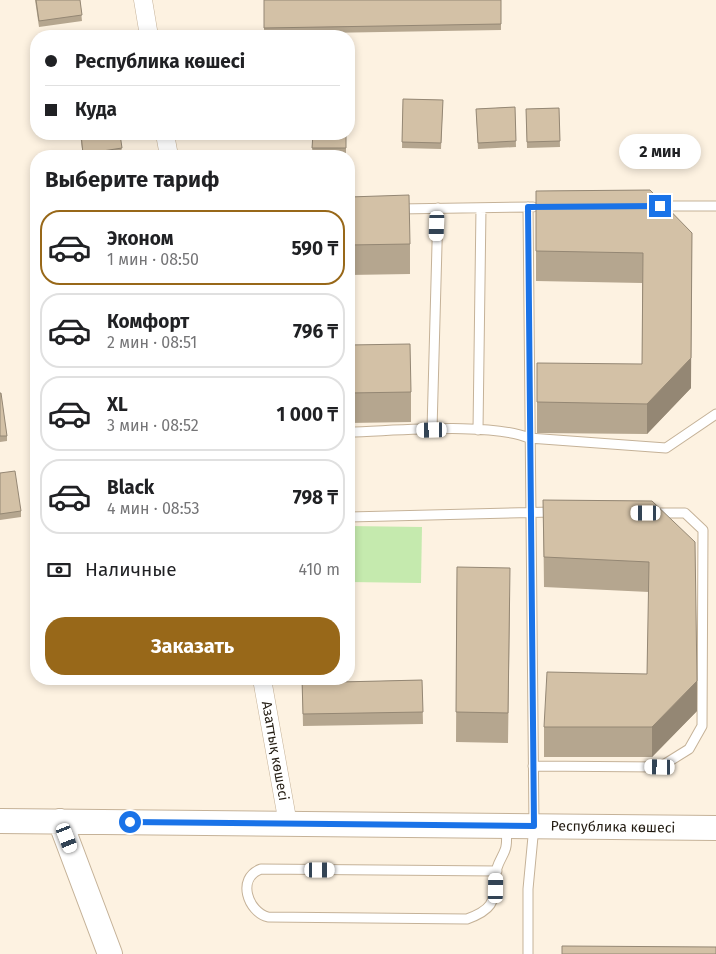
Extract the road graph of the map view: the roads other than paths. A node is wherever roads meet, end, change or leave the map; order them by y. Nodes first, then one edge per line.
1 (143, 0) edge
2 (148, 30) edge
3 (647, 206) edge
4 (716, 206) edge
5 (528, 207) junction
6 (548, 207) edge
7 (438, 208) junction
8 (481, 208) junction
9 (388, 209) edge
10 (716, 414) edge
11 (432, 430) junction
12 (478, 430) junction
13 (355, 432) edge
14 (529, 438) junction
15 (531, 512) junction
16 (560, 512) edge
17 (646, 513) edge
18 (355, 517) edge
19 (263, 685) edge
20 (533, 766) junction
21 (0, 821) edge
22 (60, 821) junction
23 (288, 824) junction
24 (506, 826) junction
25 (534, 826) junction
26 (716, 828) edge
27 (497, 871) junction
28 (110, 954) edge
29 (528, 954) edge

1 - 2 street
3 - 4 lane
5 - 6 lane
5 - 8 lane
5 - 14 lane
7 - 8 lane
7 - 9 lane
7 - 11 lane
8 - 12 lane
10 - 14 lane
11 - 12 lane
11 - 13 lane
12 - 14 lane
14 - 15 lane
15 - 16 lane
15 - 18 lane
15 - 20 lane
17 - 20 lane
19 - 23 street, Азаттық көшесі
20 - 25 lane
21 - 22 main road, Республика көшесі
22 - 23 main road, Республика көшесі
22 - 28 main road
23 - 24 main road, Республика көшесі
24 - 25 main road, Республика көшесі
24 - 27 lane
25 - 26 main road, Республика көшесі
25 - 29 lane
27 - 27 lane

